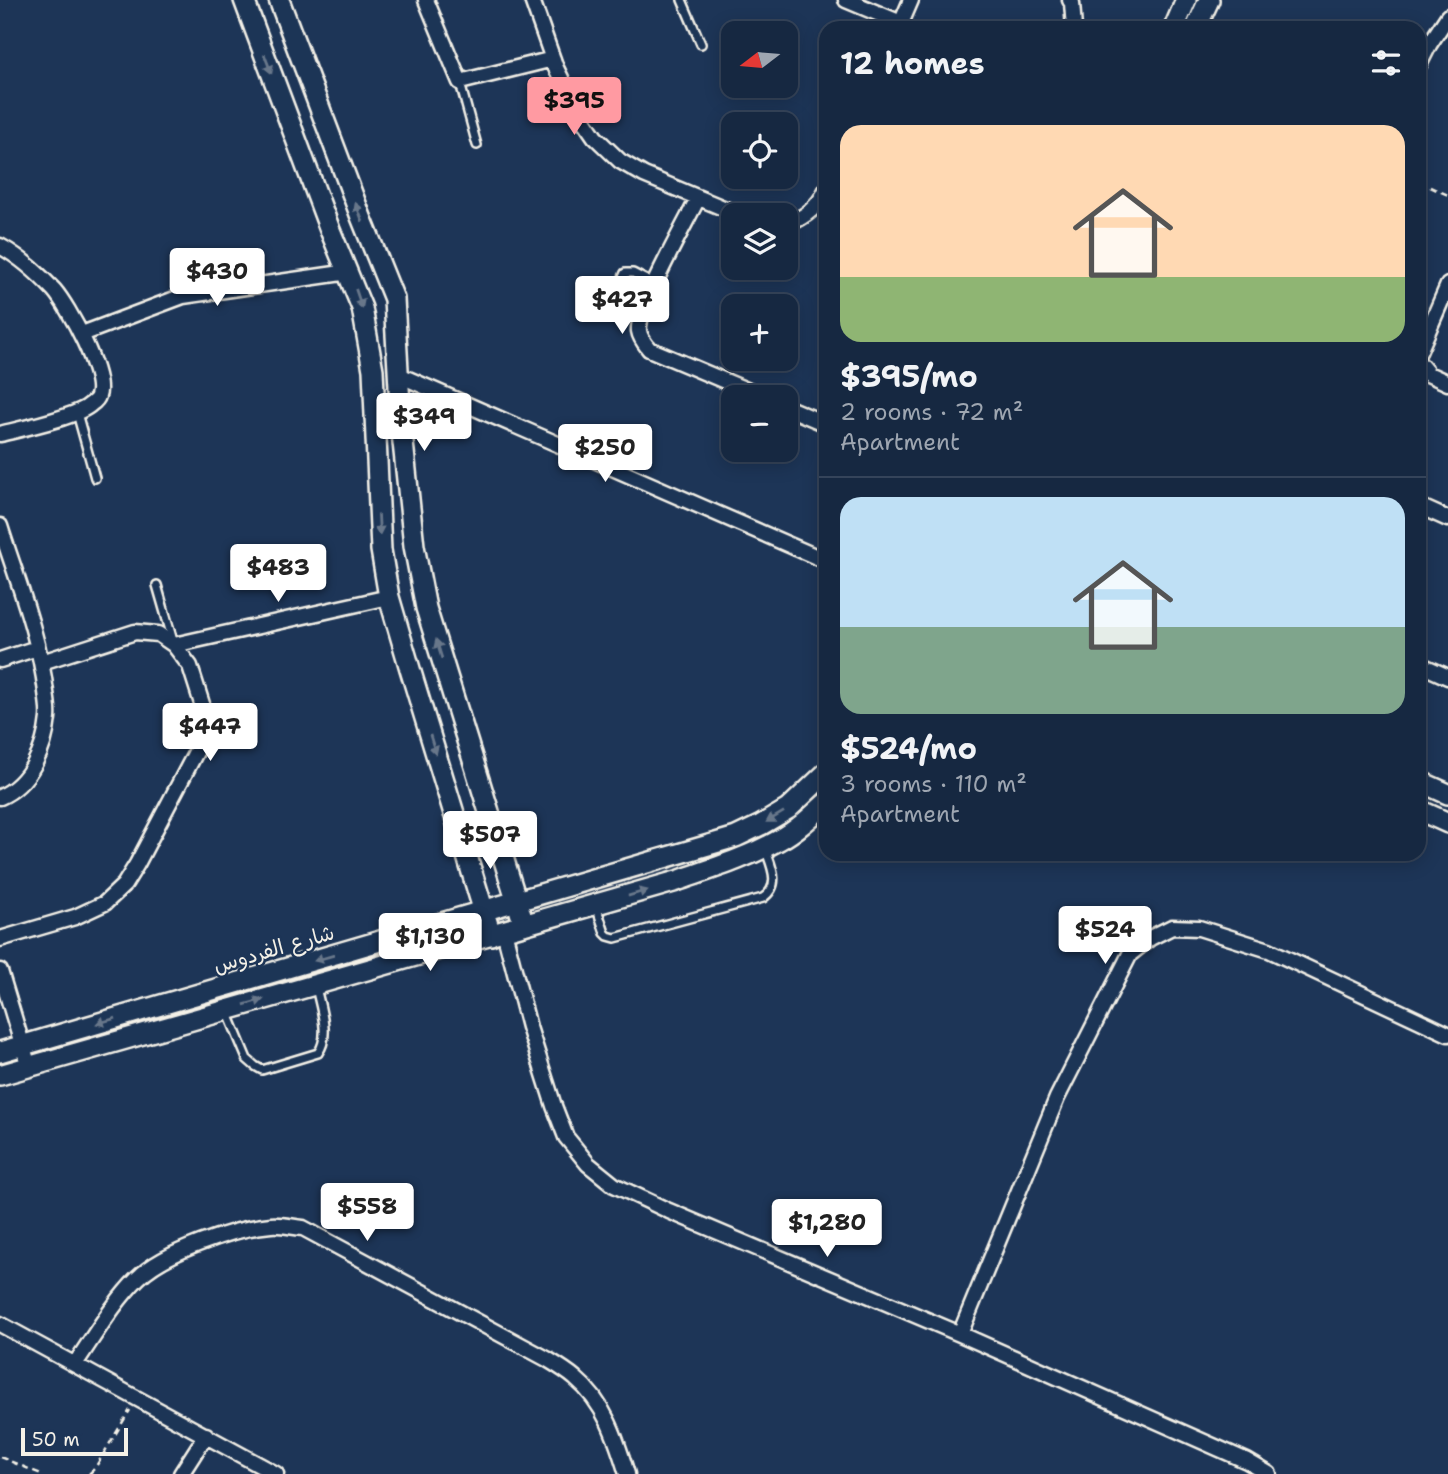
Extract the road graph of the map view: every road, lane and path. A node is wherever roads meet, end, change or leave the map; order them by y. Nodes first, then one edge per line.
1 (244, 0) edge
2 (278, 0) edge
3 (426, 0) edge
4 (532, 0) edge
5 (682, 0) edge
6 (846, 0) edge
7 (911, 0) edge
8 (1070, 0) edge
9 (1186, 0) edge
10 (1209, 0) edge
11 (1448, 16) edge
12 (891, 21) edge
13 (902, 21) edge
14 (1074, 21) edge
15 (1177, 21) edge
16 (1199, 21) edge
17 (701, 44) dead end
18 (1426, 51) edge
19 (553, 59) junction
20 (460, 82) junction
21 (477, 145) dead end
22 (1426, 185) edge
23 (1448, 195) edge
24 (698, 198) junction
25 (819, 203) edge
26 (721, 207) edge
27 (798, 220) edge
28 (0, 246) edge
29 (349, 272) junction
30 (655, 284) junction
31 (1448, 285) edge
32 (639, 321) junction
33 (82, 334) junction
34 (1426, 336) edge
35 (1426, 372) edge
36 (399, 375) junction
37 (1448, 383) edge
38 (734, 385) edge
39 (77, 412) junction
40 (798, 412) edge
41 (819, 421) edge
42 (0, 434) edge
43 (95, 478) dead end
44 (1426, 509) edge
45 (1448, 519) edge
46 (0, 526) edge
47 (819, 558) edge
48 (156, 584) dead end
49 (389, 597) junction
50 (174, 645) junction
51 (37, 648) junction
52 (0, 660) edge
53 (42, 662) junction
54 (1426, 667) edge
55 (1448, 677) edge
56 (819, 780) edge
57 (1426, 789) edge
58 (1448, 794) edge
59 (0, 797) edge
60 (819, 809) edge
61 (1426, 813) edge
62 (1448, 823) edge
63 (498, 841) junction
64 (765, 847) junction
65 (466, 852) junction
66 (558, 890) junction
67 (516, 901) junction
68 (596, 905) junction
69 (484, 911) junction
70 (565, 913) junction
71 (451, 921) junction
72 (524, 925) junction
73 (497, 933) junction
74 (0, 939) edge
75 (458, 944) junction
76 (0, 971) edge
77 (316, 985) junction
78 (226, 1010) junction
79 (1448, 1034) edge
80 (22, 1046) junction
81 (0, 1052) edge
82 (29, 1067) junction
83 (0, 1075) edge
84 (0, 1324) edge
85 (960, 1334) junction
86 (75, 1364) junction
87 (137, 1398) junction
88 (206, 1435) junction
89 (0, 1457) edge
90 (267, 1472) edge
91 (41, 1474) edge
92 (89, 1474) edge
93 (181, 1474) edge
94 (627, 1474) edge
95 (1269, 1474) edge

1 -> 29 street
36 -> 2 street
3 - 20 street
4 - 19 street
5 - 17 lane
6 - 12 street
7 - 13 street
8 - 14 street
9 - 15 street
10 - 16 street
11 - 18 street
19 - 20 street
19 - 24 street
20 - 21 lane
22 - 23 path
24 - 26 street
24 - 30 street
25 - 27 street
28 - 33 street
29 - 33 street
29 -> 49 street
30 - 32 street
30 - 32 lane
31 - 34 street
32 - 38 street
33 - 39 street
35 - 37 street
36 - 47 street
63 -> 36 street
39 - 42 street
39 - 43 lane
40 - 41 street
44 - 45 street
46 - 51 street
48 - 50 lane
49 - 50 street
49 -> 65 street
50 - 53 street
50 - 74 street
51 - 52 street
51 - 53 street
53 - 59 street
54 - 55 street
56 -> 66 street, شارع الفردوس
57 - 58 street
60 - 64 street
61 - 62 street
63 - 65 street
63 - 67 street
68 -> 64 street
64 - 68 lane
65 - 69 street
66 - 67 street, شارع الفردوس
66 - 70 street
67 - 69 street, شارع الفردوس
67 - 72 street
68 - 70 street
69 - 71 street, شارع الفردوس
69 - 73 street
70 - 72 street
71 - 75 street
71 -> 80 street, شارع الفردوس
72 - 73 street
73 - 75 street
73 - 85 street
75 - 77 street
76 - 80 street
78 -> 77 street
77 - 78 lane
78 - 82 street
79 - 85 street
80 - 81 street, شارع الفردوس
80 - 82 street
82 - 83 street
84 - 86 street
85 - 95 street
86 - 87 street
86 - 94 street
87 - 88 street
87 - 92 path
88 - 90 street
88 - 93 street
89 - 91 path

